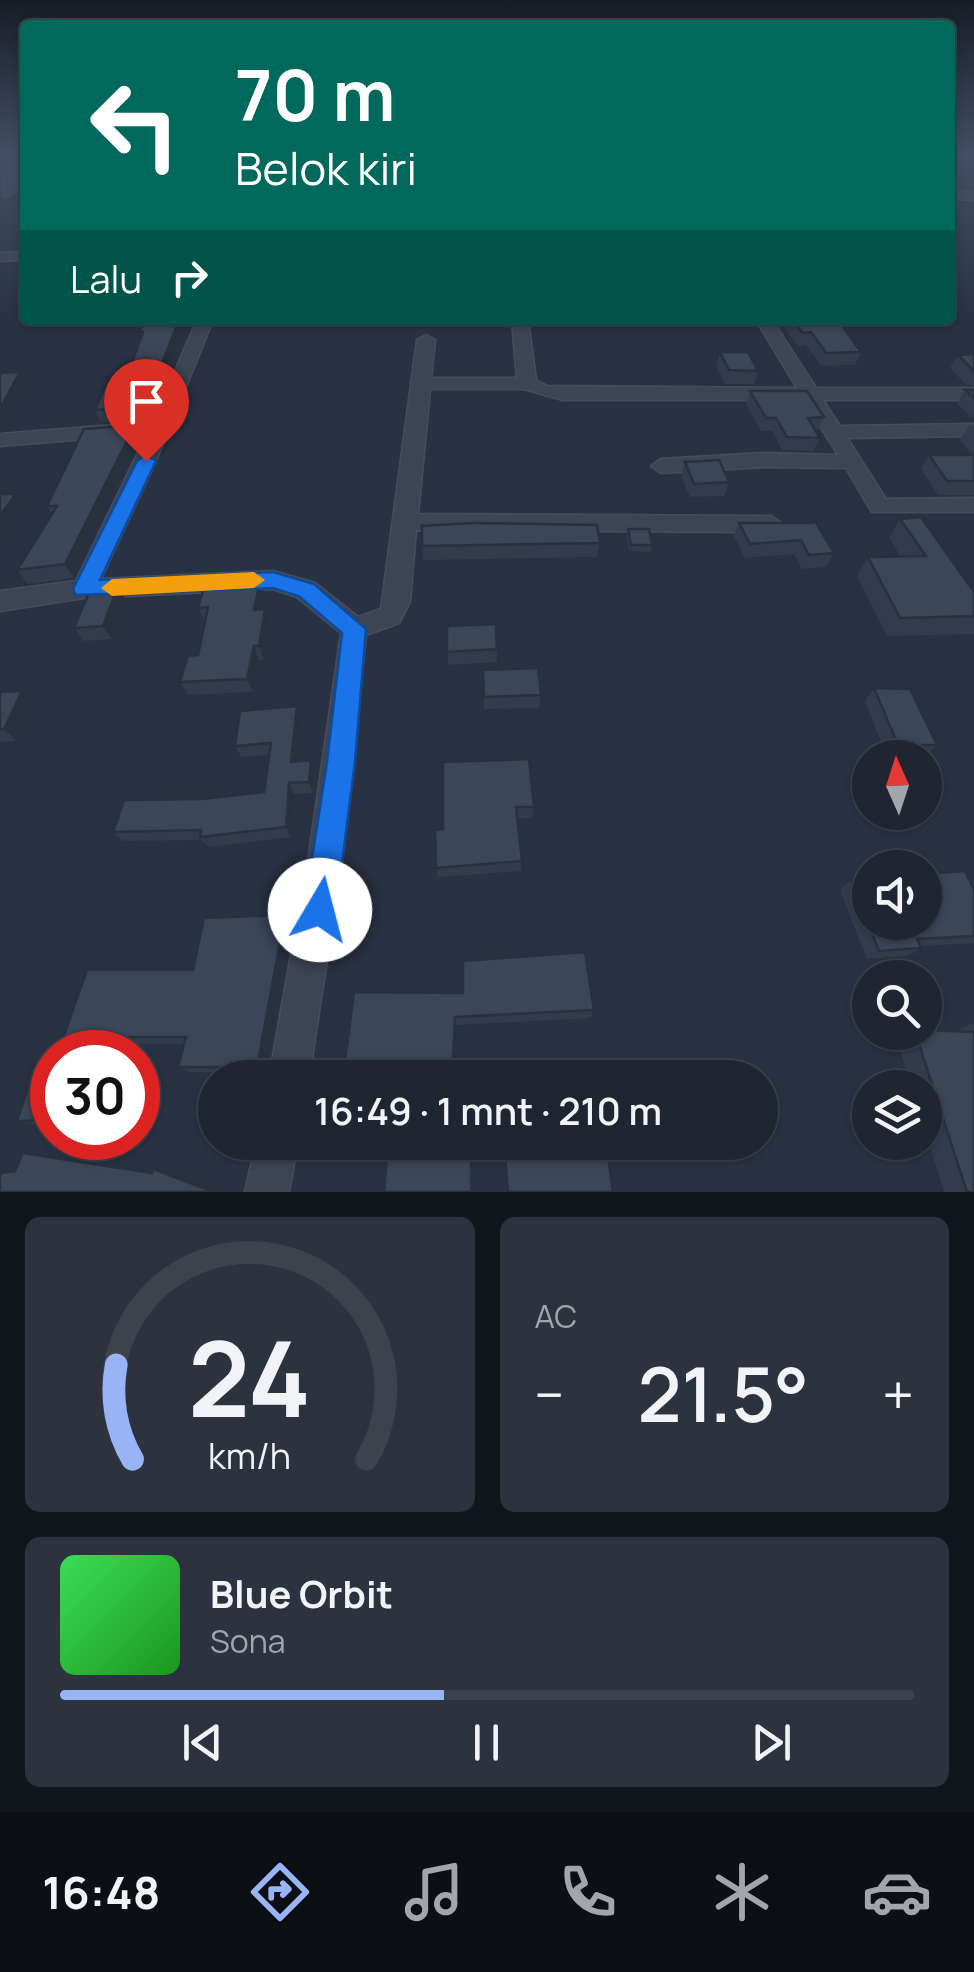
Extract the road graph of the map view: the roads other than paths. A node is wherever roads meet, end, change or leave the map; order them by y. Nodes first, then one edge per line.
1 (203, 325) edge
2 (521, 325) edge
3 (767, 325) edge
4 (426, 340) dead end
5 (527, 383) junction
6 (420, 384) junction
7 (807, 392) junction
8 (974, 394) edge
9 (160, 427) junction
10 (974, 430) edge
11 (832, 432) junction
12 (0, 440) edge
13 (850, 462) junction
14 (661, 466) dead end
15 (974, 505) edge
16 (904, 506) junction
17 (406, 522) junction
18 (787, 524) edge
19 (926, 537) edge
20 (84, 589) junction
21 (0, 601) edge
22 (354, 629) junction
23 (292, 1060) edge
24 (273, 1160) edge
25 (268, 1192) edge

1 - 9 street
2 - 5 street
3 - 7 street
4 - 6 street
5 - 6 street
5 - 7 street
6 - 17 street
7 - 8 street
7 - 11 street
9 - 12 street
9 - 20 street
10 - 11 street
11 - 13 street
13 - 14 street
13 - 16 street
15 - 16 street
16 - 19 street
17 - 18 street
17 - 22 street
20 - 21 street
20 - 22 street
22 - 23 street
24 - 25 street

